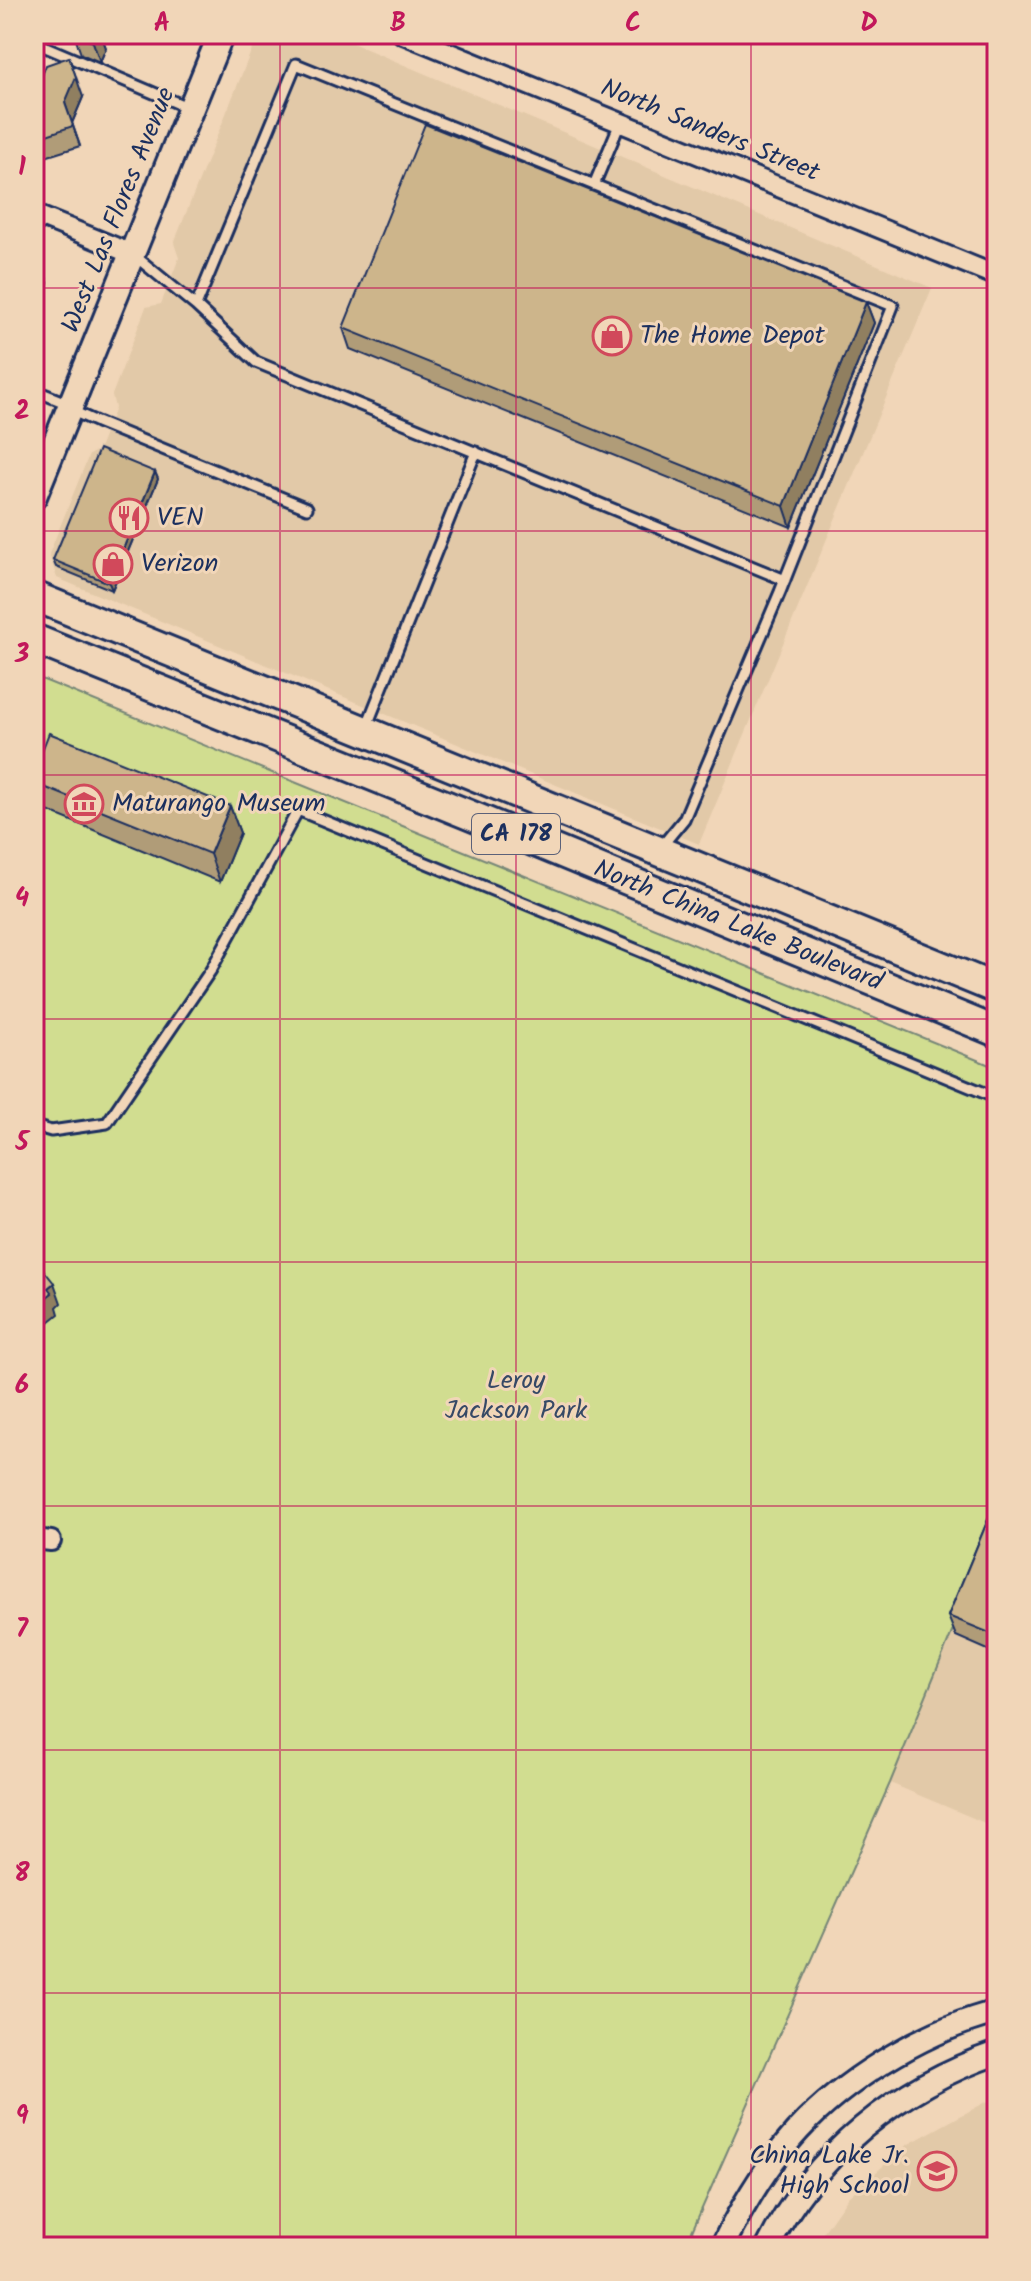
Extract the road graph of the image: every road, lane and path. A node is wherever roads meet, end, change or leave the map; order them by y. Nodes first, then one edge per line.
1 (221, 34) edge
2 (403, 34) edge
3 (34, 42) edge
4 (191, 108) junction
5 (620, 123) junction
6 (594, 185) junction
7 (34, 214) edge
8 (132, 254) junction
9 (997, 276) edge
10 (196, 306) junction
11 (34, 390) edge
12 (71, 405) junction
13 (476, 452) junction
14 (34, 496) edge
15 (307, 508) dead end
16 (785, 580) junction
17 (34, 596) edge
18 (34, 639) edge
19 (365, 730) junction
20 (467, 814) junction
21 (658, 850) junction
22 (997, 989) edge
23 (997, 1032) edge
24 (997, 1089) edge
25 (34, 1126) edge
26 (997, 2012) edge
27 (997, 2053) edge
28 (722, 2247) edge
29 (768, 2247) edge

1 - 4 main road, West Las Flores Avenue
2 - 5 street, North Sanders Street
3 - 4 lane
4 - 8 main road, West Las Flores Avenue
5 - 6 lane
5 - 9 street, North Sanders Street
6 - 10 lane
6 - 16 lane
7 - 8 street
8 - 10 lane
8 - 12 main road, West Las Flores Avenue
10 - 13 lane
11 - 12 lane
12 - 14 main road, West Las Flores Avenue
12 - 15 lane
13 - 16 lane
13 - 19 lane
16 - 21 lane
17 - 19 main road, North China Lake Boulevard / CA 178
18 - 20 main road, North China Lake Boulevard / CA 178
19 - 21 main road, North China Lake Boulevard / CA 178
20 - 21 main road
20 - 23 main road, North China Lake Boulevard / CA 178
21 - 22 main road, North China Lake Boulevard / CA 178
24 - 25 lane
26 - 28 street
27 - 29 street

